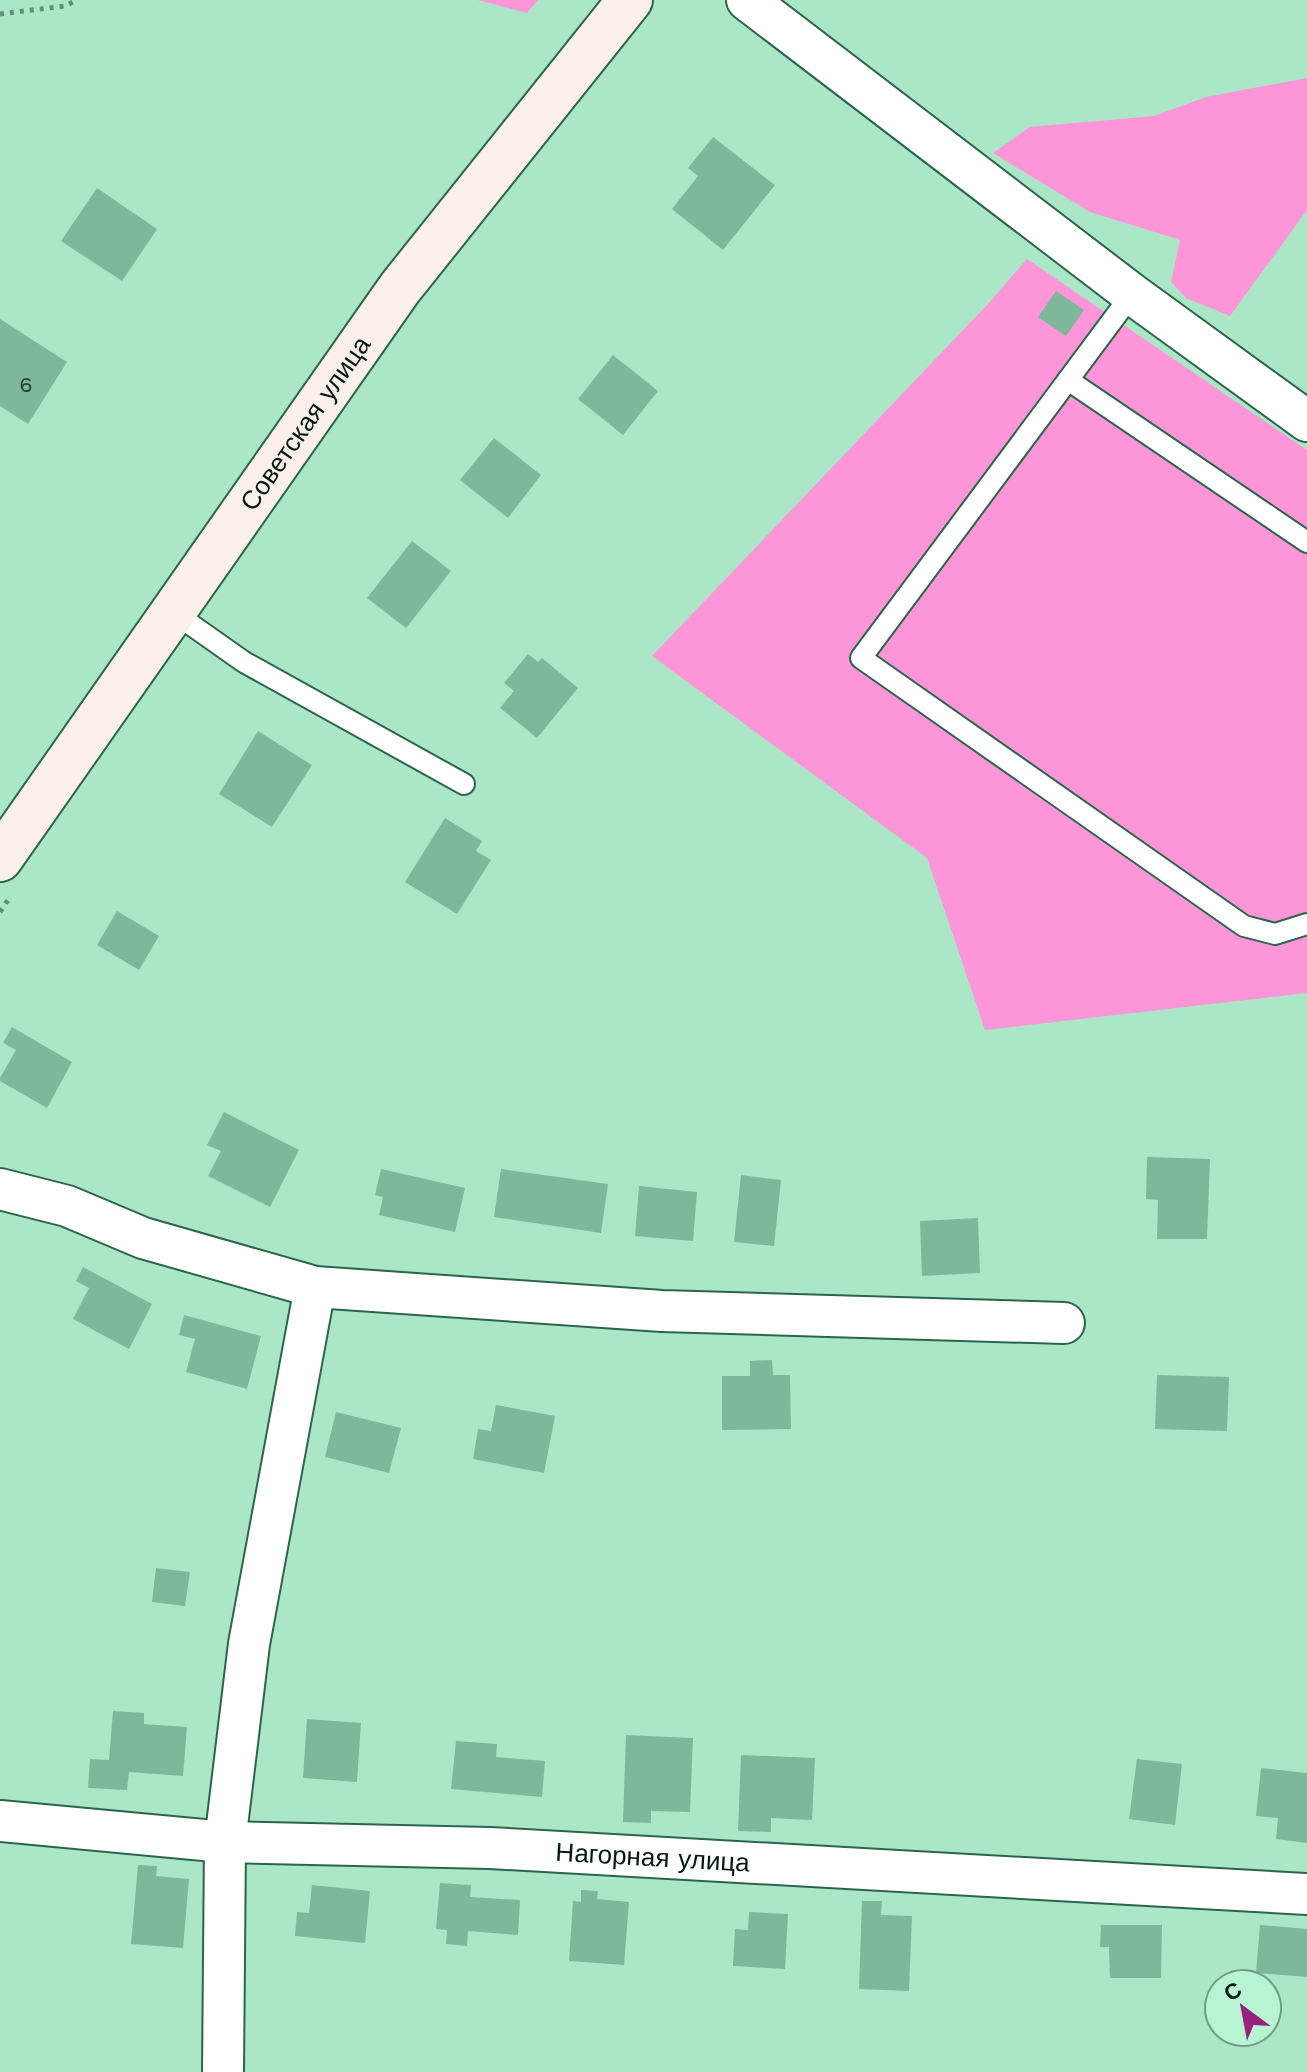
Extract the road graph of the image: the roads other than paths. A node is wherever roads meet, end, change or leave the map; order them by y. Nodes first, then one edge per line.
1 (630, 0) edge
2 (747, 0) edge
3 (1132, 294) junction
4 (1068, 380) junction
5 (1307, 421) edge
6 (1307, 542) edge
7 (173, 612) junction
8 (464, 784) dead end
9 (0, 859) edge
10 (1307, 924) edge
11 (0, 1189) edge
12 (315, 1287) junction
13 (1064, 1323) dead end
14 (0, 1821) edge
15 (225, 1842) junction
16 (1307, 1894) edge
17 (223, 2072) edge

1 - 7 main road, Советская улица
2 - 3 street
3 - 4 lane
3 - 5 street
4 - 6 lane
4 - 10 lane
7 - 8 lane
7 - 9 main road, Советская улица
11 - 12 street
12 - 13 street
12 - 15 street
14 - 15 street, Нагорная улица
15 - 16 street, Нагорная улица
15 - 17 street

